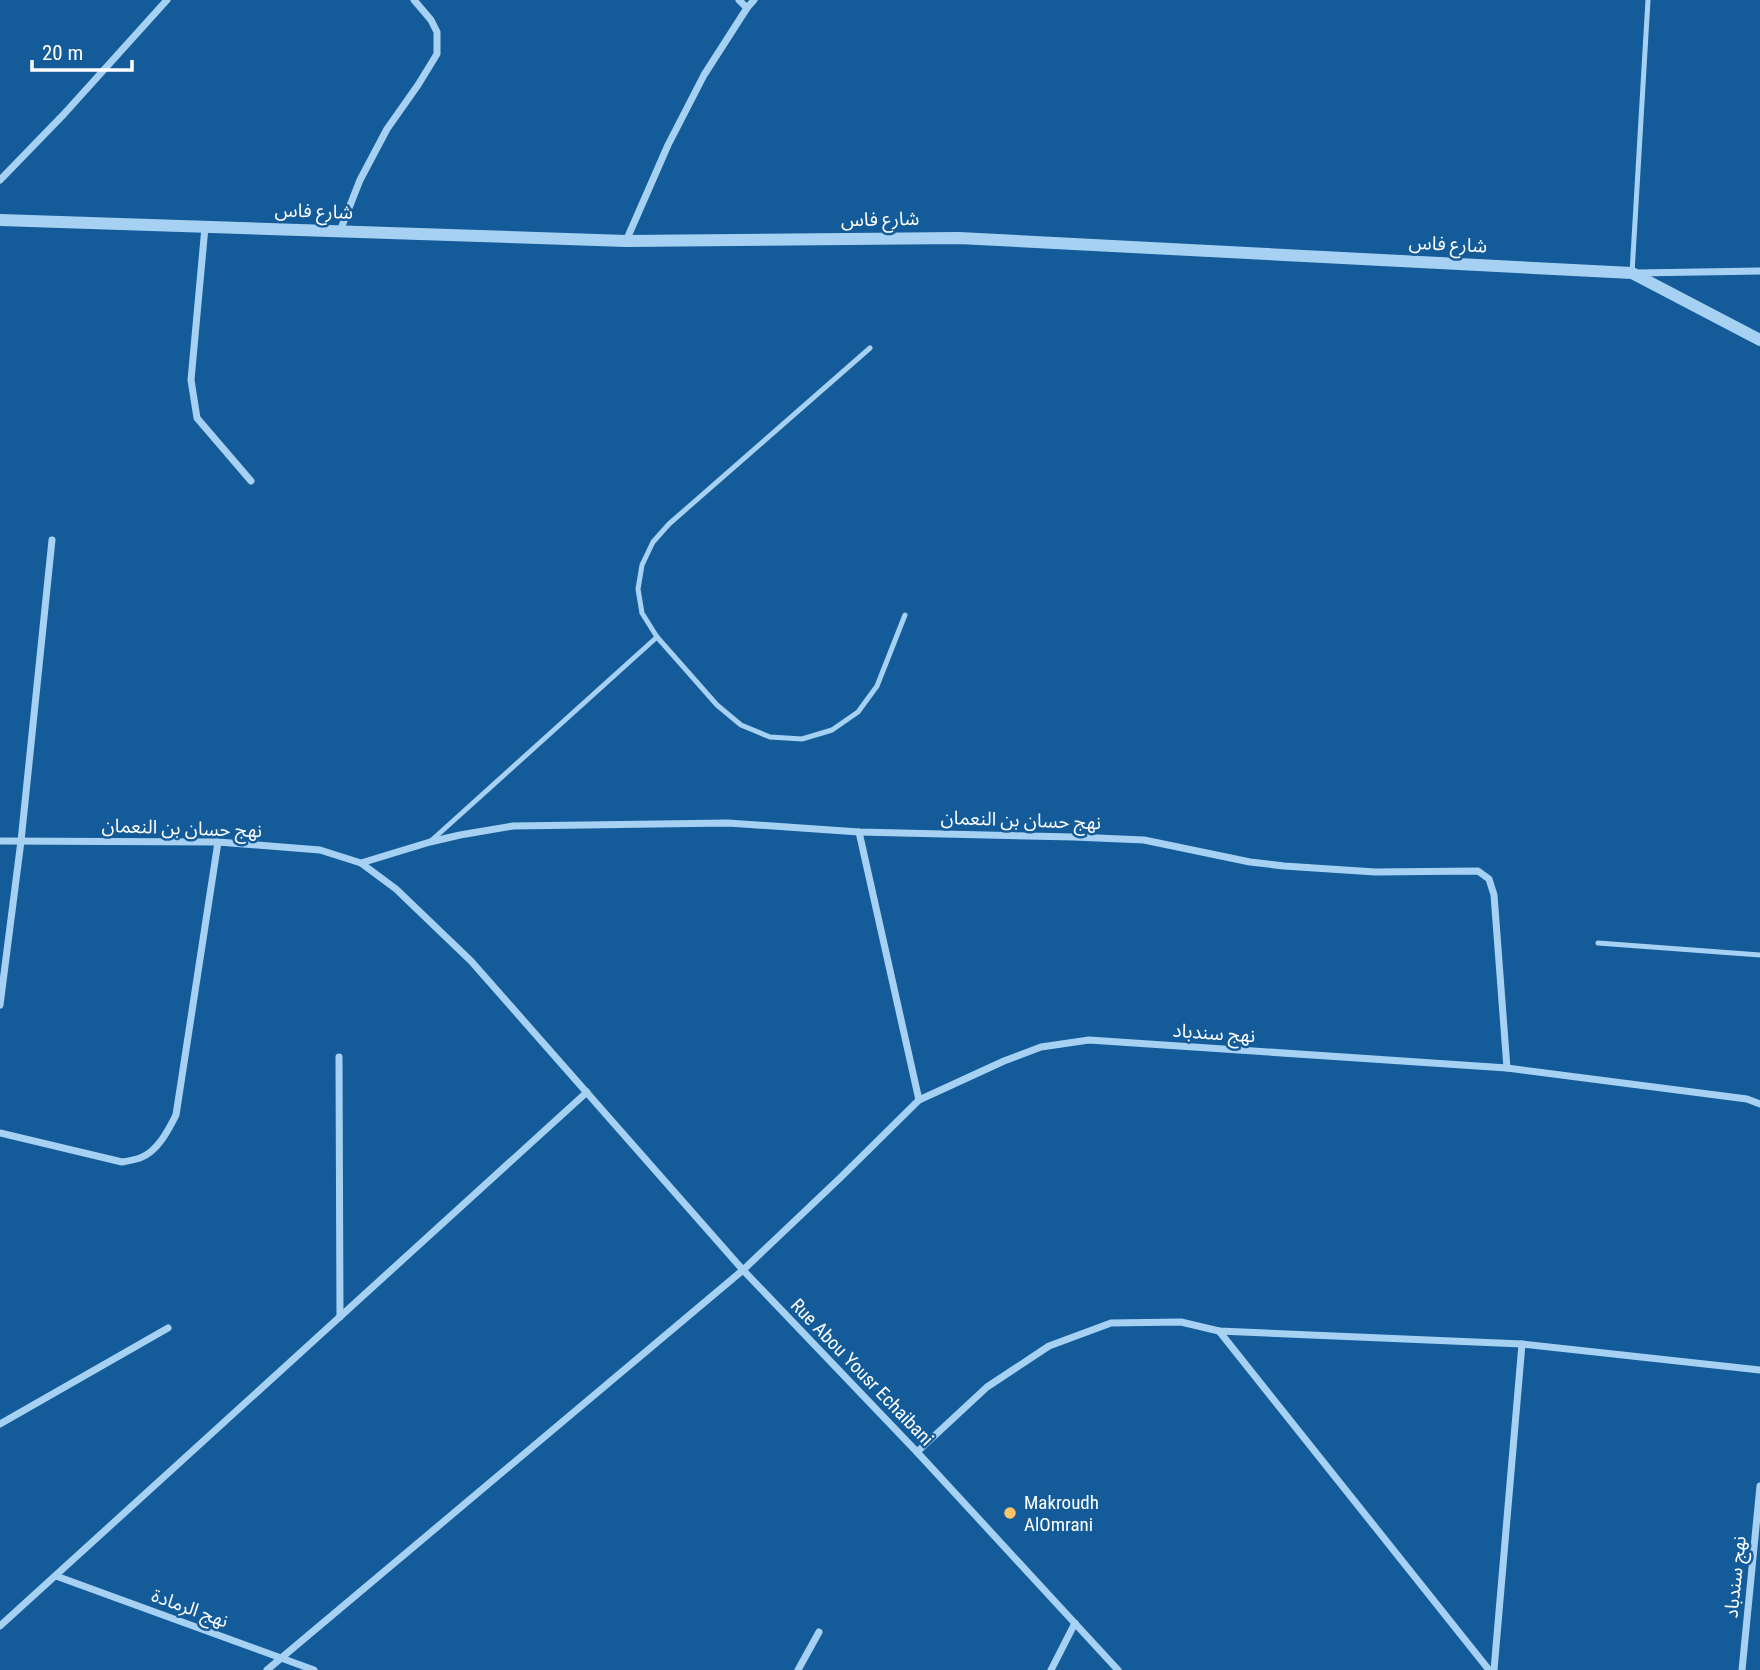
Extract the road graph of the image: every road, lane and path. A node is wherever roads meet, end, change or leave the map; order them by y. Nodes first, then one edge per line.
1 (167, 0) edge
2 (414, 0) edge
3 (739, 0) edge
4 (754, 0) edge
5 (1648, 0) edge
6 (747, 8) junction
7 (0, 180) edge
8 (0, 220) edge
9 (205, 227) junction
10 (340, 231) junction
11 (626, 241) junction
12 (1760, 271) edge
13 (1632, 273) junction
14 (1760, 340) edge
15 (870, 348) dead end
16 (251, 481) dead end
17 (52, 540) dead end
18 (905, 615) dead end
19 (657, 637) junction
20 (859, 832) junction
21 (0, 841) edge
22 (21, 841) junction
23 (218, 842) junction
24 (430, 842) junction
25 (361, 863) junction
26 (1598, 943) dead end
27 (1760, 955) edge
28 (0, 1005) edge
29 (339, 1057) dead end
30 (1507, 1068) junction
31 (587, 1092) junction
32 (919, 1100) junction
33 (1760, 1104) edge
34 (0, 1133) edge
35 (743, 1270) junction
36 (340, 1317) junction
37 (168, 1328) dead end
38 (1219, 1331) junction
39 (1522, 1344) junction
40 (1760, 1370) edge
41 (0, 1424) edge
42 (917, 1452) junction
43 (1760, 1486) edge
44 (56, 1576) junction
45 (1075, 1623) junction
46 (0, 1626) edge
47 (819, 1632) dead end
48 (280, 1658) junction
49 (267, 1670) edge
50 (314, 1670) edge
51 (798, 1670) edge
52 (1051, 1670) edge
53 (1118, 1670) edge
54 (1491, 1670) edge
55 (1742, 1670) edge

1 - 7 street
2 - 10 street
3 - 6 street
4 - 6 street
5 - 13 lane
6 - 11 street
8 - 9 street, شارع فاس
9 - 10 street, شارع فاس
9 - 16 street
10 - 11 street, شارع فاس
11 - 13 street, شارع فاس
12 - 13 street, شارع فاس
13 - 14 street
15 - 19 lane
17 - 22 street
18 - 19 lane
19 - 24 lane
20 - 24 street, نهج حسان بن النعمان
20 - 30 street, نهج حسان بن النعمان
20 - 32 street
21 - 22 street, نهج حسان بن النعمان
22 - 23 street, نهج حسان بن النعمان
22 - 28 street
23 - 25 street, نهج حسان بن النعمان
23 - 34 street
24 - 25 street, نهج حسان بن النعمان
25 - 31 street, نهج حسان بن النعمان
26 - 27 lane
29 - 36 street
30 - 32 street, نهج سندباد
30 - 33 street, نهج سندباد
31 - 35 street, Rue Abou Yousr Echaibani
31 - 36 street
32 - 35 street, نهج سندباد
35 - 42 street, Rue Abou Yousr Echaibani
35 - 48 street, نهج سندباد
36 - 44 street
37 - 41 street
38 - 39 street
38 - 42 street
38 - 54 street
39 - 40 street
39 - 54 street
42 - 45 street, Rue Abou Yousr Echaibani
43 - 55 street, نهج سندباد
44 - 46 street
44 - 48 street, نهج الرمادة
45 - 52 street
45 - 53 street, Rue Abou Yousr Echaibani
47 - 51 street
48 - 49 street, نهج سندباد
48 - 50 street, نهج الرمادة

